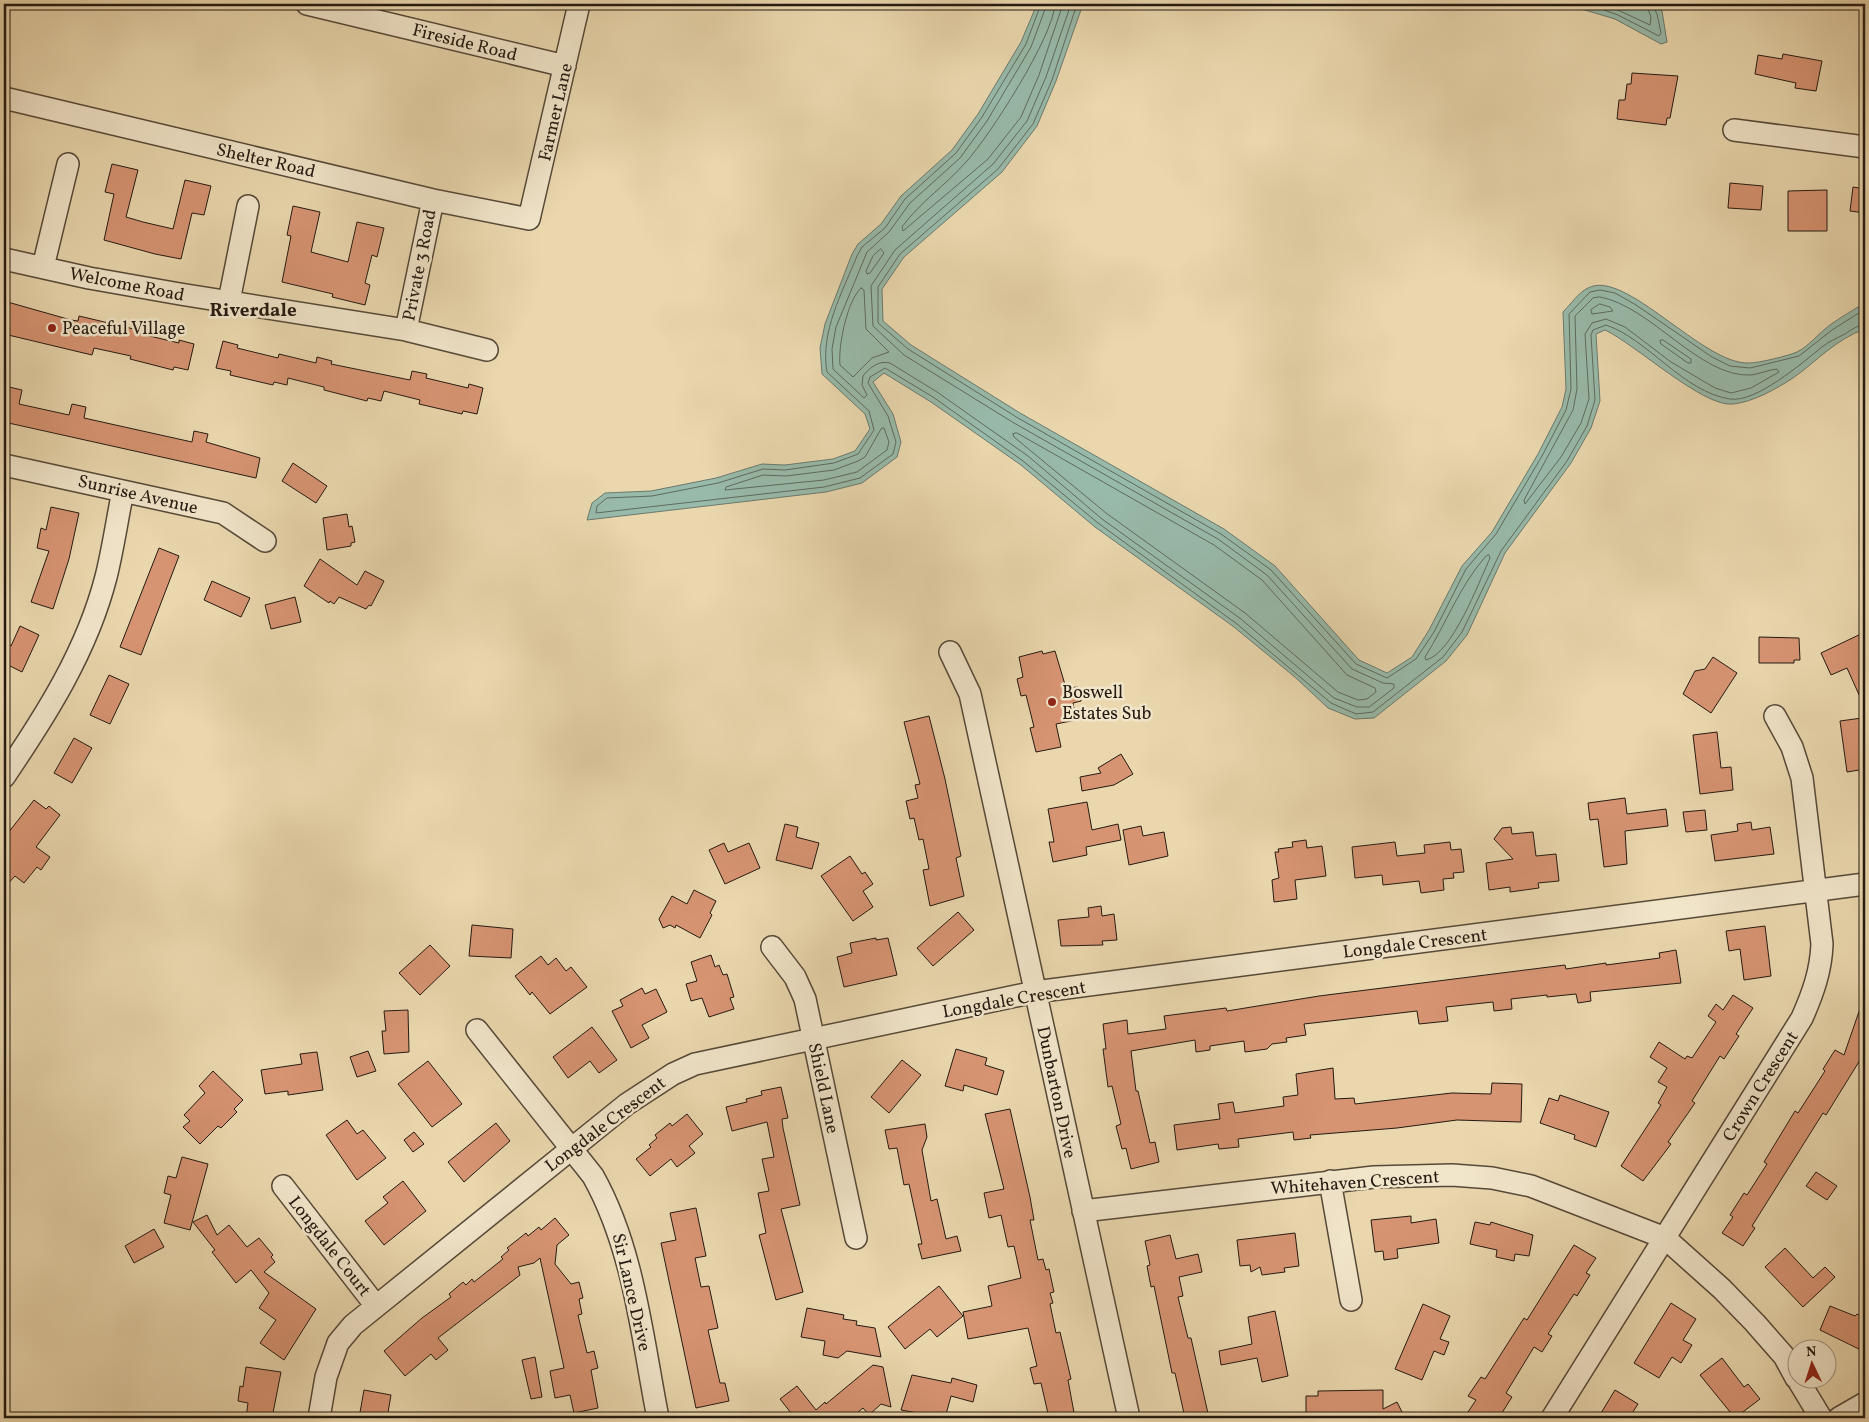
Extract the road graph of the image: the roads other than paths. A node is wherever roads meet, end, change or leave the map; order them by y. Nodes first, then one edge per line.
1 (307, 4) edge
2 (579, 4) edge
3 (565, 66) junction
4 (4, 98) edge
5 (1734, 130) dead end
6 (1865, 147) edge
7 (68, 164) dead end
8 (433, 200) junction
9 (248, 206) dead end
10 (529, 219) joint
11 (4, 258) edge
12 (43, 267) junction
13 (229, 302) junction
14 (406, 330) junction
15 (487, 350) dead end
16 (4, 465) edge
17 (123, 491) junction
18 (265, 541) dead end
19 (950, 652) dead end
20 (1775, 716) dead end
21 (4, 777) edge
22 (1865, 884) edge
23 (1815, 891) junction
24 (772, 947) dead end
25 (1035, 992) junction
26 (477, 1030) dead end
27 (813, 1038) junction
28 (570, 1149) junction
29 (1330, 1181) junction
30 (283, 1186) dead end
31 (1083, 1211) junction
32 (856, 1238) dead end
33 (1665, 1238) junction
34 (1351, 1300) dead end
35 (376, 1306) junction
36 (1786, 1359) edge
37 (1804, 1390) edge
38 (1865, 1403) edge
39 (319, 1418) edge
40 (658, 1418) edge
41 (1129, 1418) edge
42 (1552, 1418) edge
43 (1821, 1418) edge
44 (1839, 1418) edge

1 - 3 street, Fireside Road
2 - 3 street, Farmer Lane
3 - 10 street, Farmer Lane
4 - 8 street, Shelter Road
5 - 6 street
7 - 12 street
8 - 10 street, Shelter Road
8 - 14 street, Private 3 Road
9 - 13 street
11 - 12 street, Welcome Road
12 - 13 street, Welcome Road
13 - 14 street, Welcome Road
14 - 15 street, Welcome Road
16 - 17 street, Sunrise Avenue
17 - 18 street, Sunrise Avenue
17 - 21 street
19 - 25 street, Dunbarton Drive
20 - 23 street, Crown Crescent
22 - 23 street, Longdale Crescent
23 - 25 street, Longdale Crescent
23 - 33 street, Crown Crescent
24 - 27 street, Shield Lane
25 - 27 street, Longdale Crescent
25 - 31 street, Dunbarton Drive
26 - 28 street, Sir Lance Drive
27 - 28 street, Longdale Crescent
27 - 32 street, Shield Lane
28 - 35 street, Longdale Crescent
28 - 40 street, Sir Lance Drive
29 - 31 street, Whitehaven Crescent
29 - 33 street, Whitehaven Crescent
29 - 34 street
30 - 35 street, Longdale Court
31 - 41 street, Dunbarton Drive
33 - 36 street, Whitehaven Crescent
33 - 42 street, Crown Crescent
35 - 39 street, Longdale Crescent
37 - 43 street, Whitehaven Crescent
38 - 44 street

